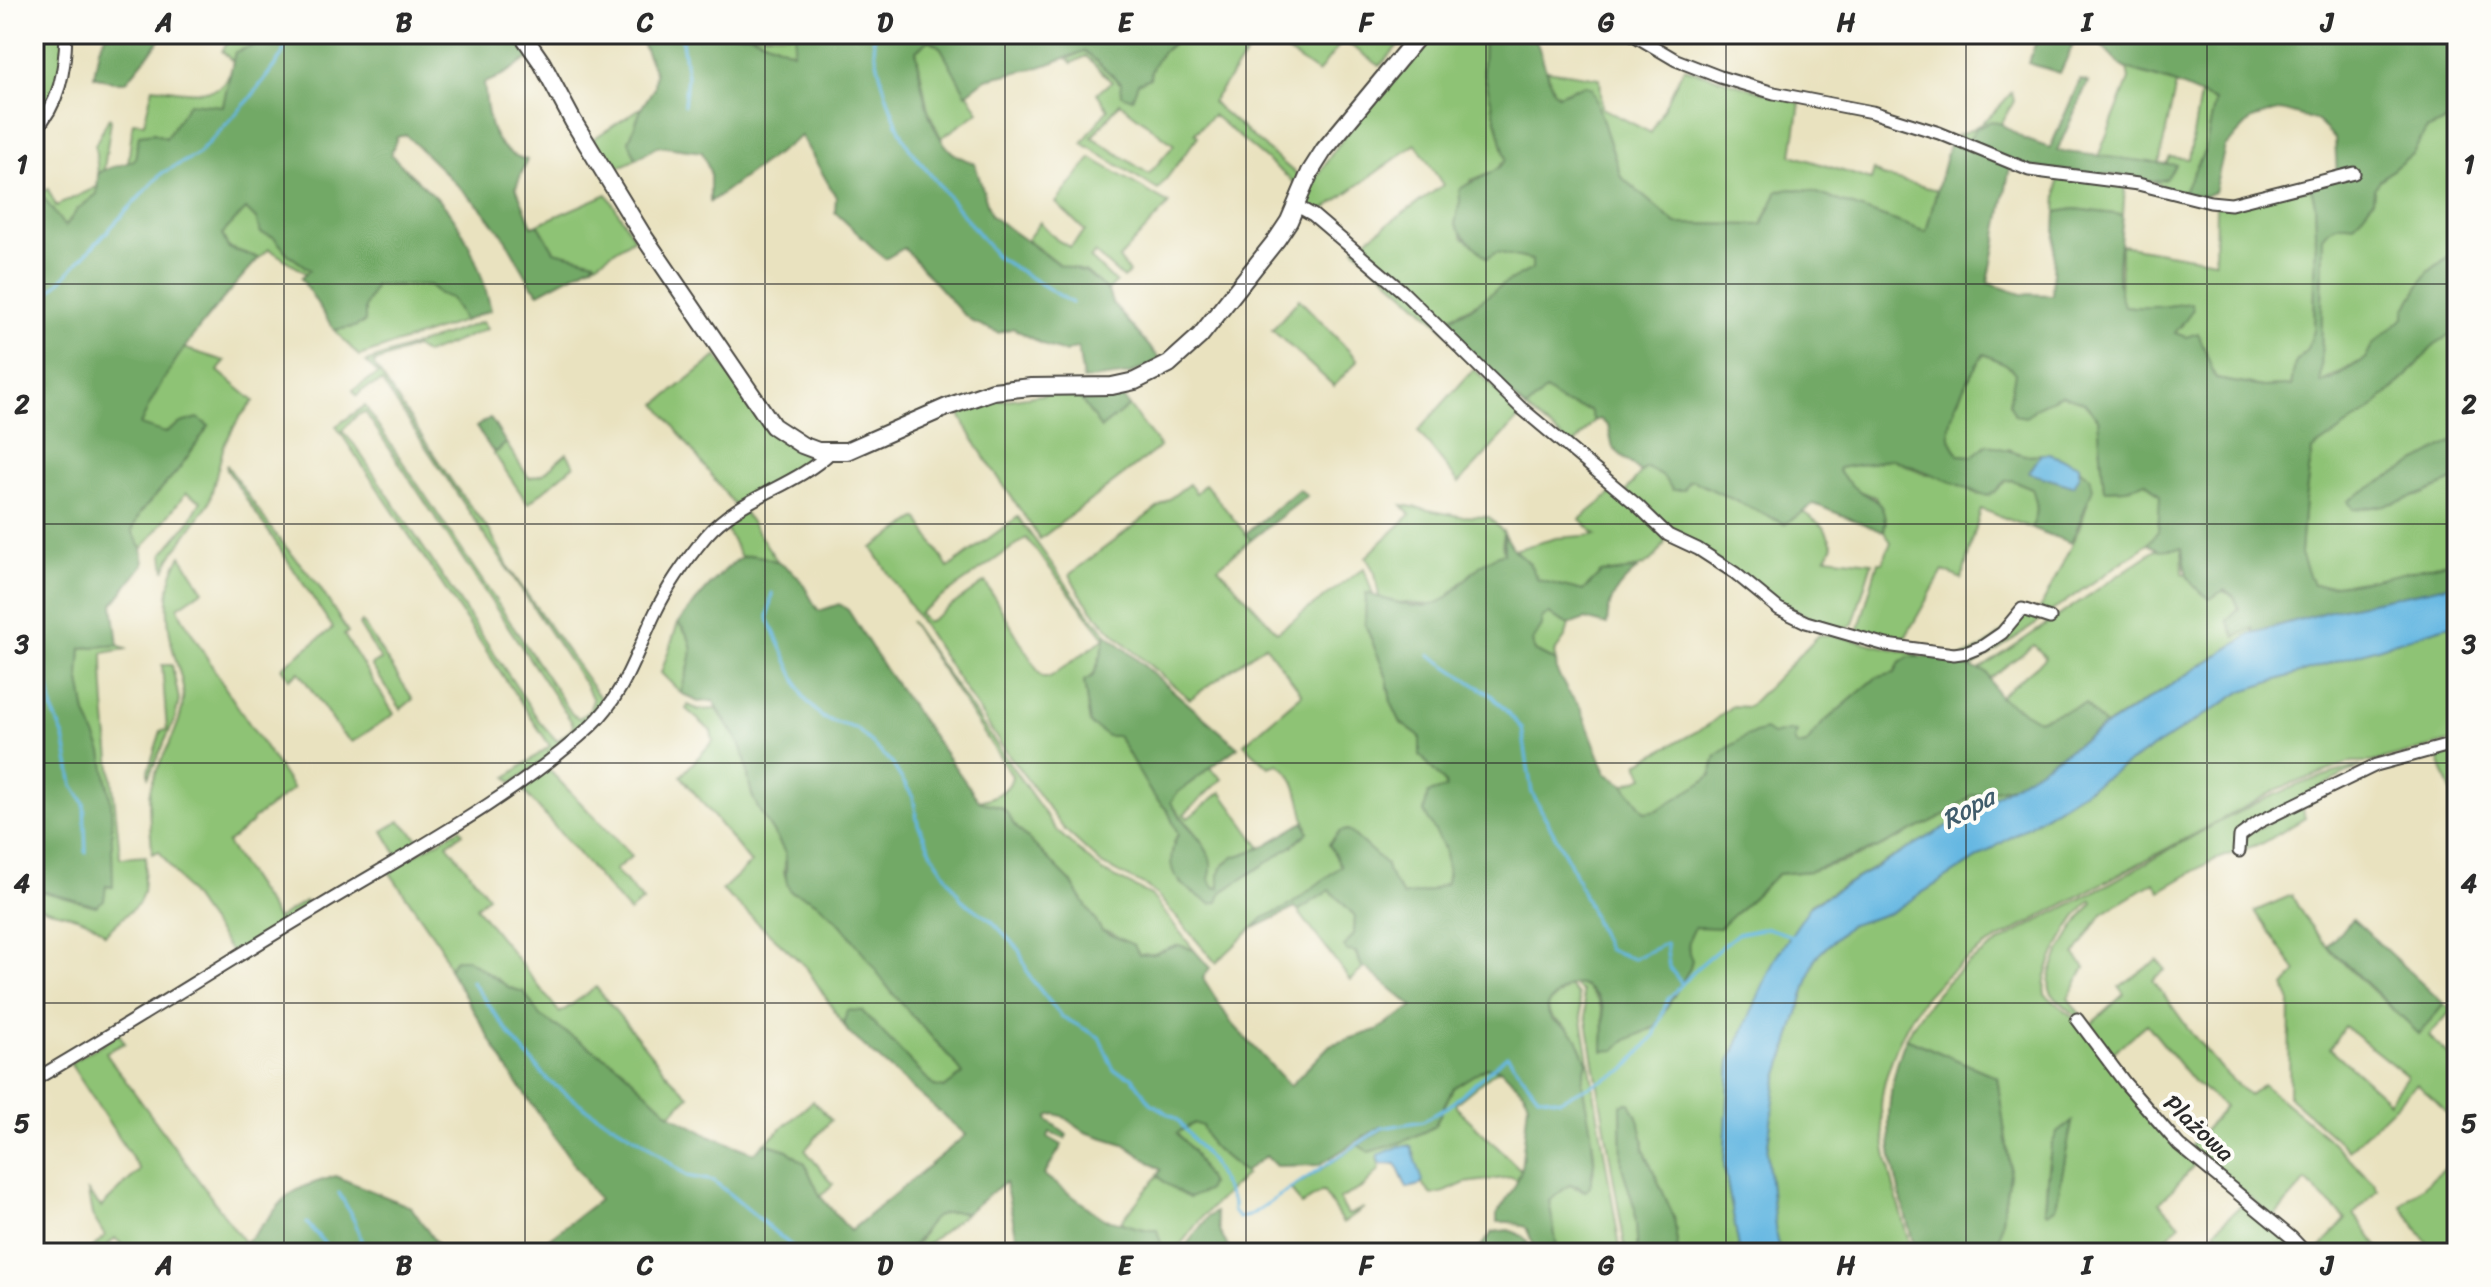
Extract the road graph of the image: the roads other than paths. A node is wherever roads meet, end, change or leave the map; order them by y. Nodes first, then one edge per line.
1 (66, 34) edge
2 (522, 34) edge
3 (1420, 34) edge
4 (1632, 34) edge
5 (34, 131) edge
6 (2354, 173) dead end
7 (1297, 206) junction
8 (831, 452) junction
9 (2050, 618) dead end
10 (2457, 743) edge
11 (2239, 851) dead end
12 (2077, 1019) dead end
13 (34, 1080) edge
14 (2306, 1253) edge

1 - 5 street
2 - 8 street
3 - 7 street
4 - 6 street
7 - 8 street
7 - 9 street
8 - 13 street
10 - 11 street
12 - 14 street, Plażowa

